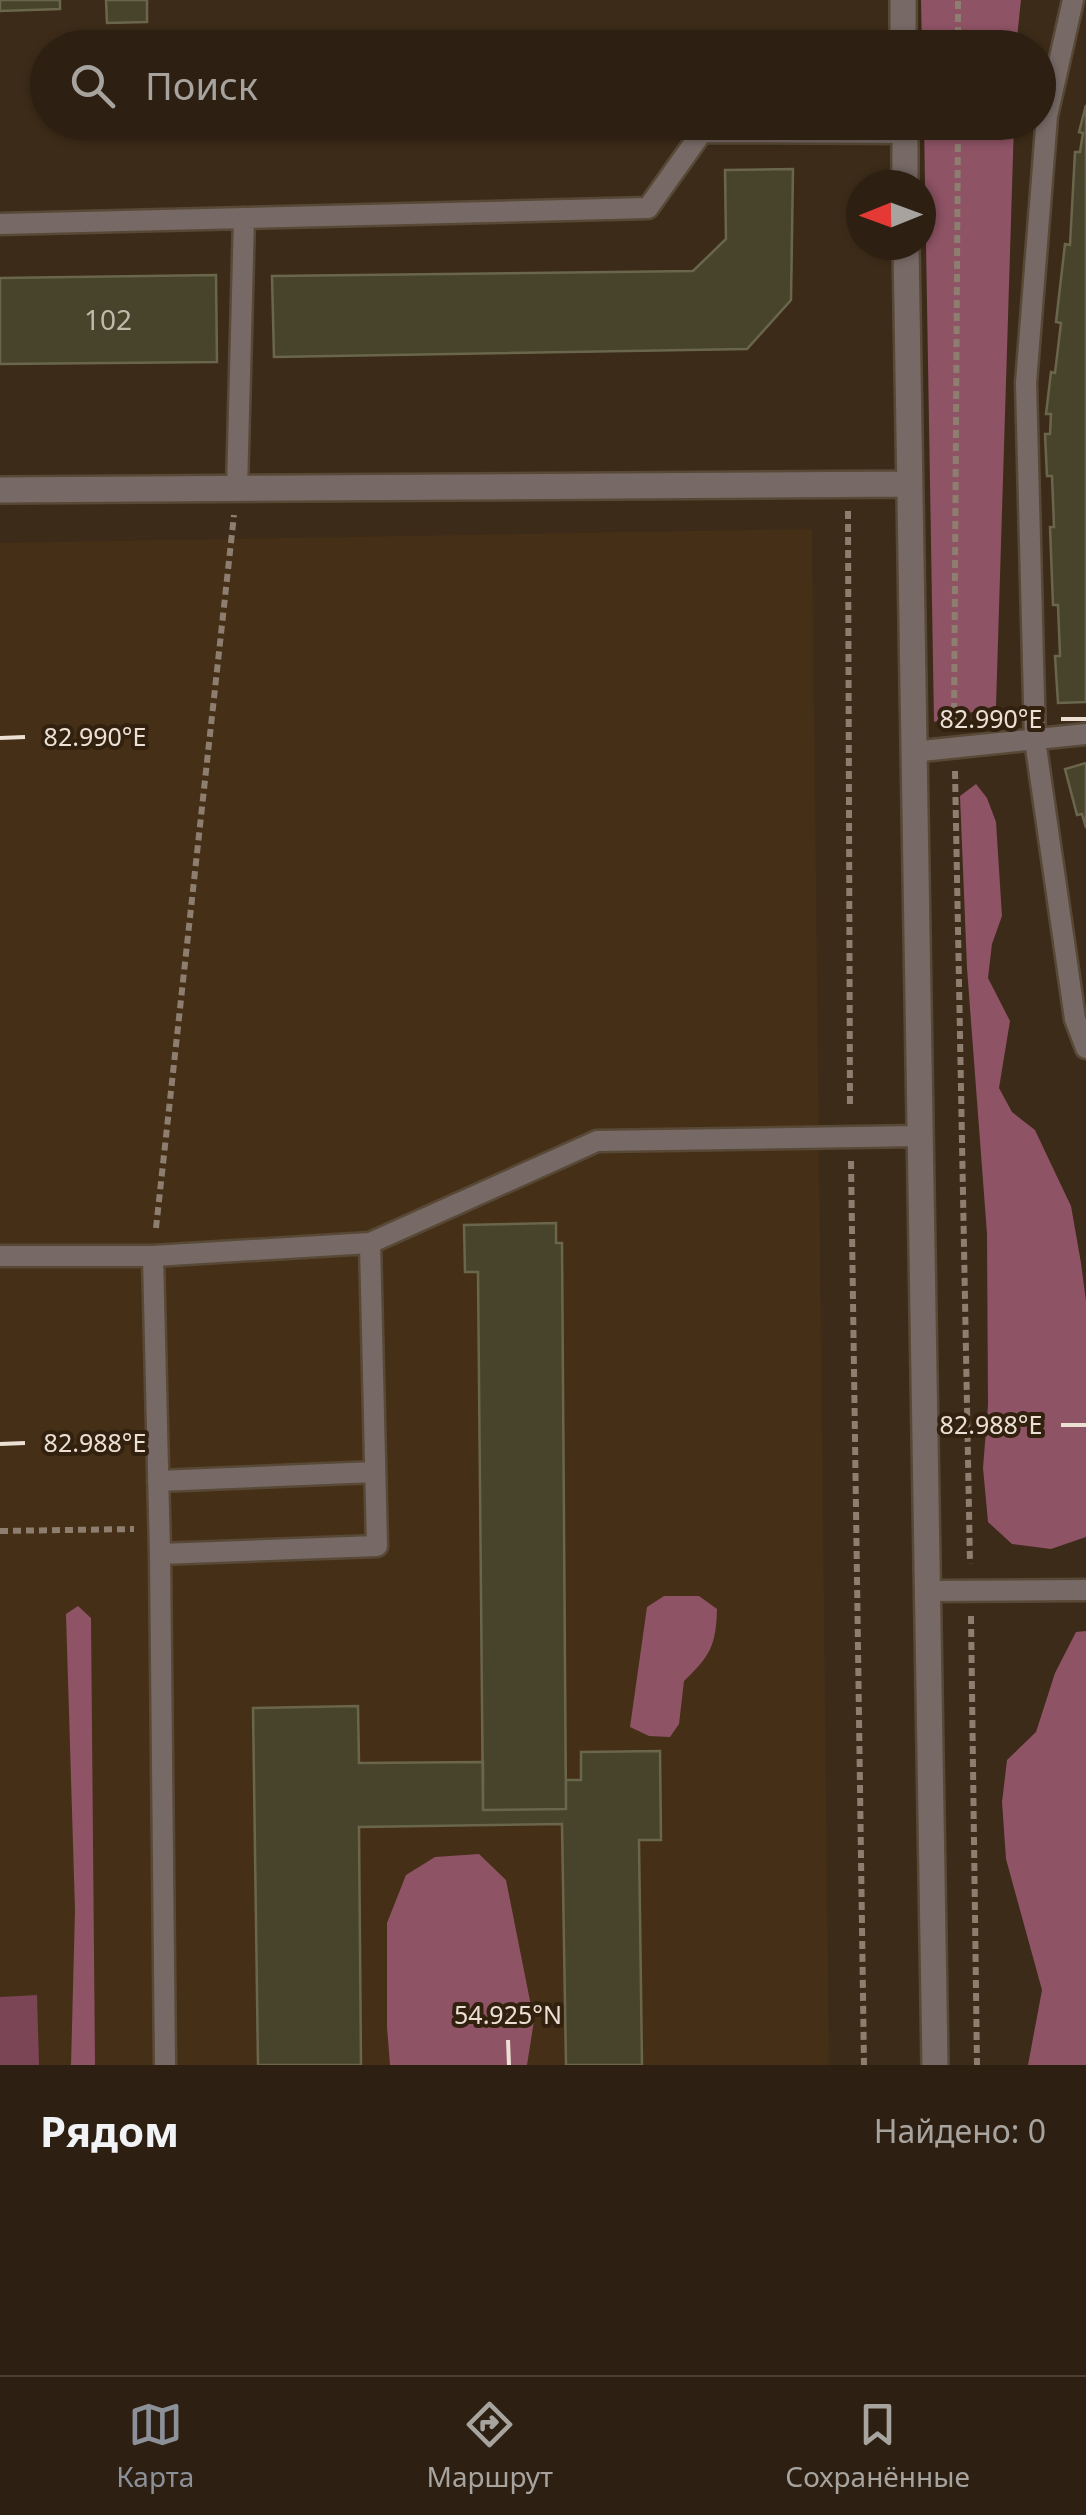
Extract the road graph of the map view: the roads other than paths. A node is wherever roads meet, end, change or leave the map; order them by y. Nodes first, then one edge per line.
1 (903, 0) edge
2 (1073, 0) edge
3 (904, 30) edge
4 (1056, 76) edge
5 (696, 140) edge
6 (905, 140) edge
7 (1045, 140) edge
8 (905, 170) edge
9 (244, 218) junction
10 (0, 224) edge
11 (906, 260) edge
12 (907, 484) junction
13 (237, 489) junction
14 (0, 490) edge
15 (1086, 734) edge
16 (1035, 740) junction
17 (912, 752) junction
18 (1086, 1048) edge
19 (918, 1136) junction
20 (370, 1243) junction
21 (0, 1256) edge
22 (153, 1256) junction
23 (375, 1472) junction
24 (158, 1481) junction
25 (160, 1554) junction
26 (1086, 1590) edge
27 (926, 1591) junction
28 (165, 2065) edge
29 (935, 2065) edge

1 - 3 street
2 - 4 lane
5 - 9 lane
6 - 8 street
7 - 16 lane
9 - 10 lane
9 - 13 lane
11 - 12 street
12 - 13 street
12 - 17 street
13 - 14 street
15 - 16 lane
16 - 17 lane
16 - 18 lane
17 - 19 street
19 - 20 lane
19 - 27 street
20 - 22 lane
20 - 23 lane
21 - 22 lane
22 - 24 lane
23 - 24 lane
23 - 25 lane
24 - 25 lane
25 - 28 lane
26 - 27 lane
27 - 29 street

